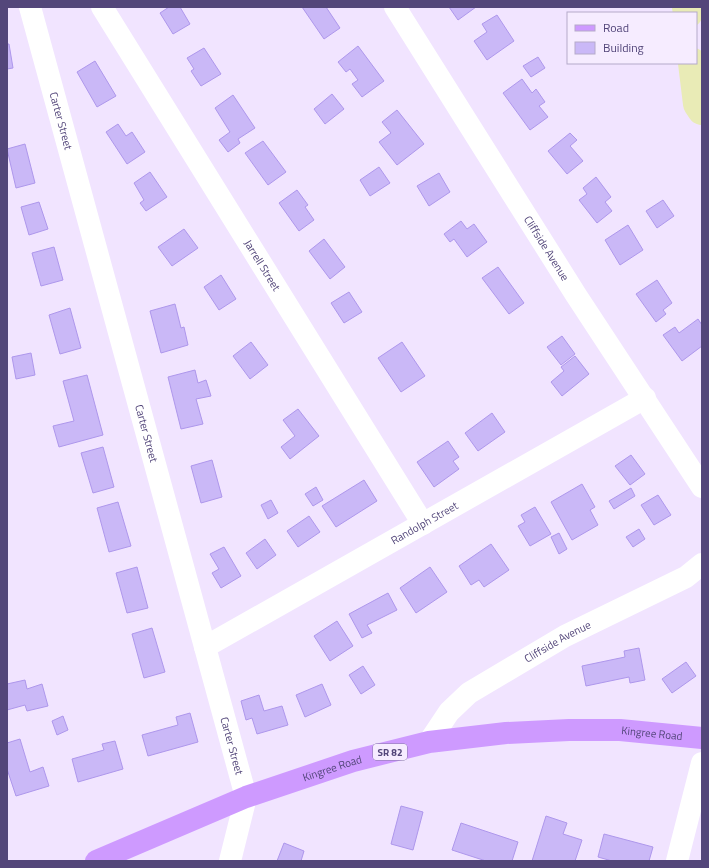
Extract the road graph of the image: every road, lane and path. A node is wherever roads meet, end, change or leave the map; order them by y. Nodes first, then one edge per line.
1 (30, 7) edge
2 (102, 7) edge
3 (396, 7) edge
4 (645, 398) junction
5 (702, 487) edge
6 (423, 524) junction
7 (702, 564) edge
8 (205, 647) junction
9 (702, 738) edge
10 (429, 742) junction
11 (702, 764) edge
12 (246, 797) junction
13 (96, 861) edge
14 (230, 861) edge
15 (677, 861) edge

1 - 8 street, Carter Street
2 - 6 street, Jarrell Street
3 - 4 street, Cliffside Avenue
4 - 5 street, Cliffside Avenue
4 - 6 street, Randolph Street
6 - 8 street, Randolph Street
7 - 10 street, Cliffside Avenue
8 - 12 street, Carter Street
9 - 10 main road, Kingree Road / SR 82
10 - 12 main road, Kingree Road / SR 82
11 - 15 street
12 - 13 main road, Kingree Road / SR 82
12 - 14 street, Carter Street

